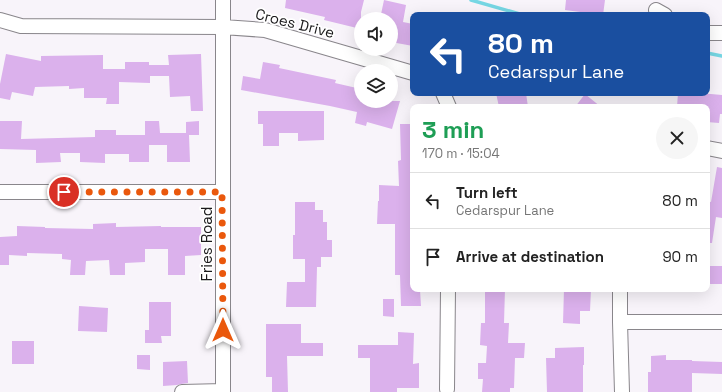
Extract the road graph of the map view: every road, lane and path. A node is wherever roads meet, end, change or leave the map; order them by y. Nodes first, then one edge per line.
1 (223, 0) edge
2 (0, 20) edge
3 (223, 27) junction
4 (710, 33) edge
5 (722, 33) edge
6 (410, 72) edge
7 (710, 149) edge
8 (722, 151) edge
9 (0, 192) edge
10 (222, 192) junction
11 (448, 292) edge
12 (620, 292) edge
13 (620, 322) junction
14 (722, 322) edge
15 (447, 389) dead end
16 (223, 391) edge
17 (182, 392) edge
18 (622, 392) edge

1 - 3 street, Fries Road
2 - 3 street, Croes Drive
3 - 6 street, Croes Drive
3 - 10 street, Fries Road
4 - 5 street
7 - 8 street
9 - 10 street
10 - 16 street, Fries Road
11 - 15 street
12 - 13 street
13 - 14 street
13 - 18 street
16 - 17 street

